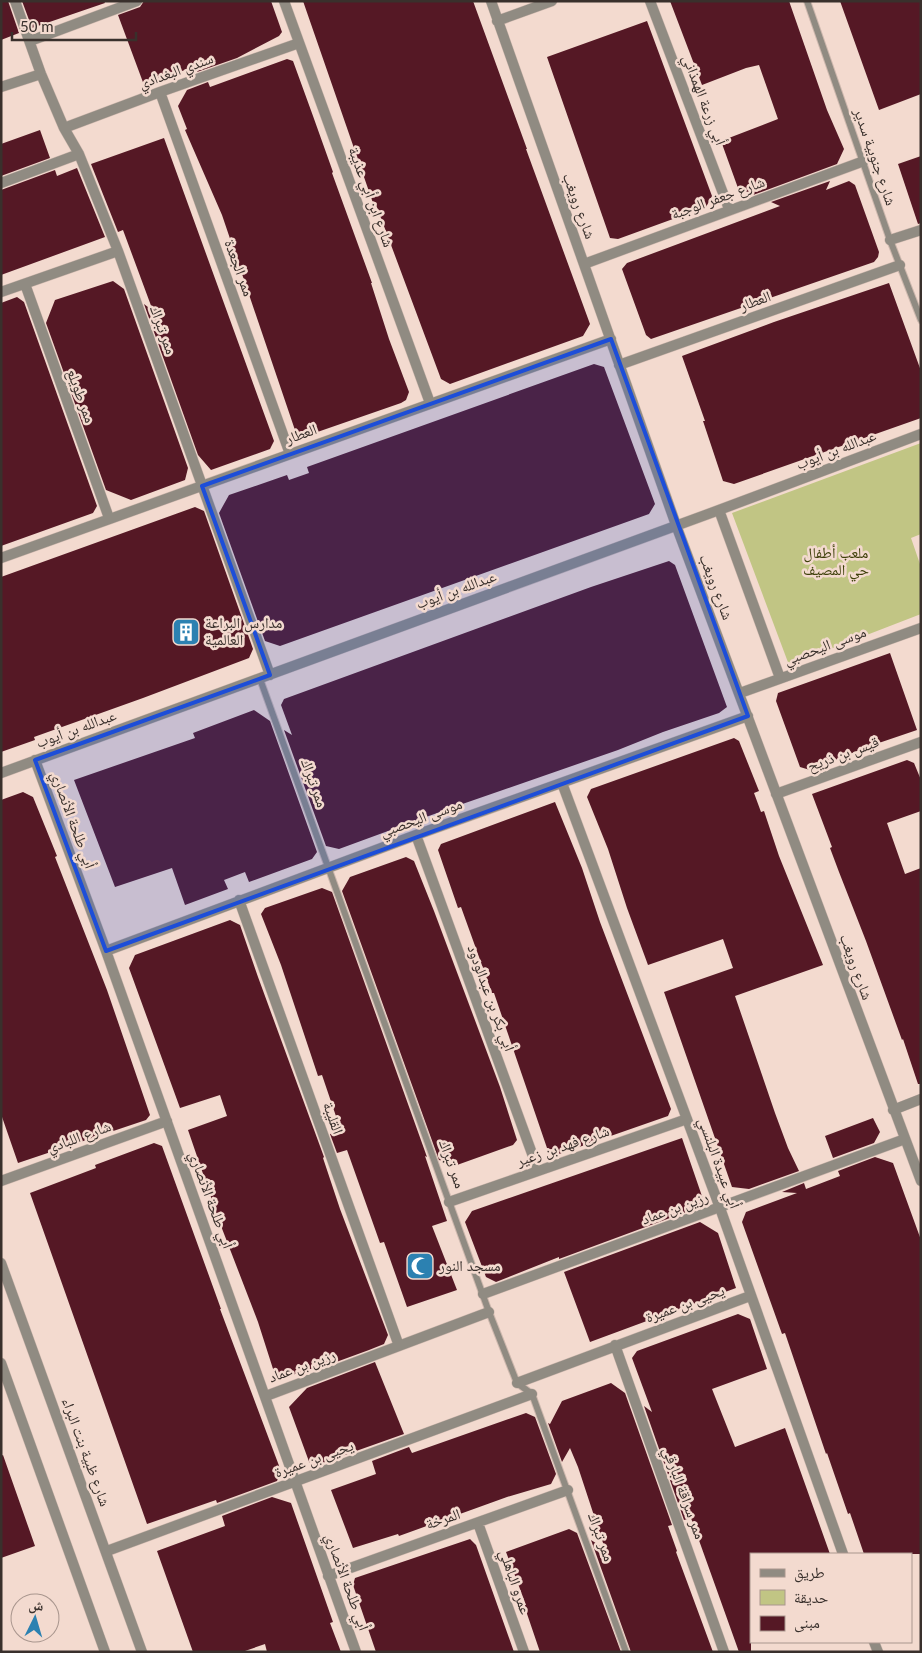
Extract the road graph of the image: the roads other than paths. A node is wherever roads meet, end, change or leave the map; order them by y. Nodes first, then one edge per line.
1 (15, 1) edge
2 (136, 1) edge
3 (284, 1) edge
4 (490, 1) edge
5 (552, 1) edge
6 (650, 1) edge
7 (806, 1) edge
8 (497, 21) junction
9 (30, 41) junction
10 (299, 43) junction
11 (41, 74) junction
12 (1, 86) edge
13 (160, 92) junction
14 (64, 128) junction
15 (79, 154) junction
16 (864, 161) junction
17 (1, 183) edge
18 (730, 209) junction
19 (921, 230) edge
20 (890, 240) junction
21 (118, 251) junction
22 (584, 264) junction
23 (900, 265) junction
24 (25, 284) junction
25 (1, 292) edge
26 (921, 320) edge
27 (611, 339) junction
28 (619, 365) junction
29 (430, 404) junction
30 (921, 434) edge
31 (290, 454) junction
32 (202, 486) junction
33 (719, 510) junction
34 (109, 518) junction
35 (676, 525) junction
36 (1, 558) edge
37 (921, 628) edge
38 (265, 677) junction
39 (780, 678) junction
40 (740, 693) junction
41 (748, 716) junction
42 (920, 744) edge
43 (35, 760) junction
44 (1, 773) edge
45 (562, 783) junction
46 (776, 794) junction
47 (416, 835) junction
48 (330, 868) junction
49 (239, 900) junction
50 (106, 951) junction
51 (921, 1099) edge
52 (893, 1110) junction
53 (687, 1119) junction
54 (167, 1121) junction
55 (905, 1139) junction
56 (538, 1170) junction
57 (1, 1181) edge
58 (921, 1181) edge
59 (449, 1202) junction
60 (720, 1208) junction
61 (1, 1263) edge
62 (483, 1294) junction
63 (750, 1296) junction
64 (489, 1312) junction
65 (615, 1345) junction
66 (399, 1346) junction
67 (1, 1363) edge
68 (517, 1383) junction
69 (532, 1394) junction
70 (266, 1396) junction
71 (296, 1483) junction
72 (568, 1490) junction
73 (478, 1523) junction
74 (107, 1551) junction
75 (843, 1553) edge
76 (328, 1576) junction
77 (105, 1652) edge
78 (142, 1652) edge
79 (356, 1652) edge
80 (524, 1652) edge
81 (626, 1652) edge
82 (724, 1652) edge

1 - 9 street, ممر تبراك
2 - 9 street
3 - 10 street, شارع ابن أبي عذيبة
4 - 8 street, شارع رويغب
5 - 8 street
6 - 18 street, أبي زرعة الهمذاني
7 - 16 lane, شارع جنوبية سدير
8 - 22 street, شارع رويغب
9 - 11 street, ممر تبراك
10 - 13 street, سندي البغدادي
10 - 29 street, شارع ابن أبي عذيبة
11 - 12 street
11 - 14 street, ممر تبراك
13 - 14 street, سندي البغدادي
13 - 31 street, ممر الجعدة
14 - 15 street, ممر تبراك
15 - 17 street
15 - 21 street, ممر تبراك
16 - 18 street, شارع جعفر الوجبة
16 - 20 lane, شارع جنوبية سدير
18 - 22 street, شارع جعفر الوجبة
19 - 20 street
20 - 23 lane, شارع جنوبية سدير
21 - 24 street
21 - 32 street, ممر تبراك
22 - 27 street, شارع رويغب
23 - 26 lane, شارع جنوبية سدير
23 - 28 street, العطار
24 - 25 street
24 - 34 street, ممر طويلع
27 - 28 street, شارع رويغب
27 - 29 street, العطار
28 - 35 street, شارع رويغب
29 - 31 street, العطار
30 - 33 street, عبدالله بن أيوب
31 - 32 street, العطار
32 - 34 street, العطار
32 - 38 street, ممر تبراك
33 - 35 street, عبدالله بن أيوب
33 - 39 street
34 - 36 street, العطار
35 - 38 street, عبدالله بن أيوب
35 - 40 street, شارع رويغب
37 - 39 street, موسى اليحصبي
38 - 43 street, عبدالله بن أيوب
38 - 48 lane, ممر تبراك
39 - 40 street, موسى اليحصبي
40 - 41 street, شارع رويغب
41 - 45 street, موسى اليحصبي
41 - 46 street, شارع رويغب
42 - 46 street, قيس بن ذريح
43 - 44 street, عبدالله بن أيوب
43 - 50 street, أبي طلحة الأنصاري
45 - 47 street, موسى اليحصبي
45 - 53 street, أبي عبيدة البلنسي
46 - 52 street, شارع رويغب
47 - 48 street, موسى اليحصبي
47 - 56 street, أبي بكر بن عبدالودود
48 - 49 street, موسى اليحصبي
48 - 59 lane, ممر تبراك
49 - 50 street, موسى اليحصبي
49 - 66 street, القليبة
50 - 54 street, أبي طلحة الأنصاري
51 - 52 street
52 - 55 street, شارع رويغب
53 - 56 street, شارع فهد بن زعير
53 - 60 street, أبي عبيدة البلنسي
54 - 57 street, شارع اللبادي
54 - 70 street, أبي طلحة الأنصاري
55 - 58 street, شارع رويغب
55 - 60 street, رزين بن عماد
56 - 59 street, شارع فهد بن زعير
59 - 62 lane, ممر تبراك
60 - 62 street, رزين بن عماد
60 - 63 street, أبي عبيدة البلنسي
61 - 74 street, شارع ظبية بنت البراء
62 - 64 lane, ممر تبراك
63 - 65 street, يحيى بن عميرة
63 - 75 street, أبي عبيدة البلنسي
64 - 66 street, رزين بن عماد
64 - 68 lane, ممر تبراك
65 - 68 street, يحيى بن عميرة
65 - 82 street, ممر سراقة البارقي
66 - 70 street, رزين بن عماد
67 - 77 street
68 - 69 lane
69 - 71 street, يحيى بن عميرة
69 - 72 lane, ممر تبراك
70 - 71 street, أبي طلحة الأنصاري
71 - 74 street, يحيى بن عميرة
71 - 76 street, أبي طلحة الأنصاري
72 - 73 street, المرخة
72 - 81 lane, ممر تبراك
73 - 76 street, المرخة
73 - 80 street, عمرو الباهلي
74 - 78 street, شارع ظبية بنت البراء
76 - 79 street, أبي طلحة الأنصاري

